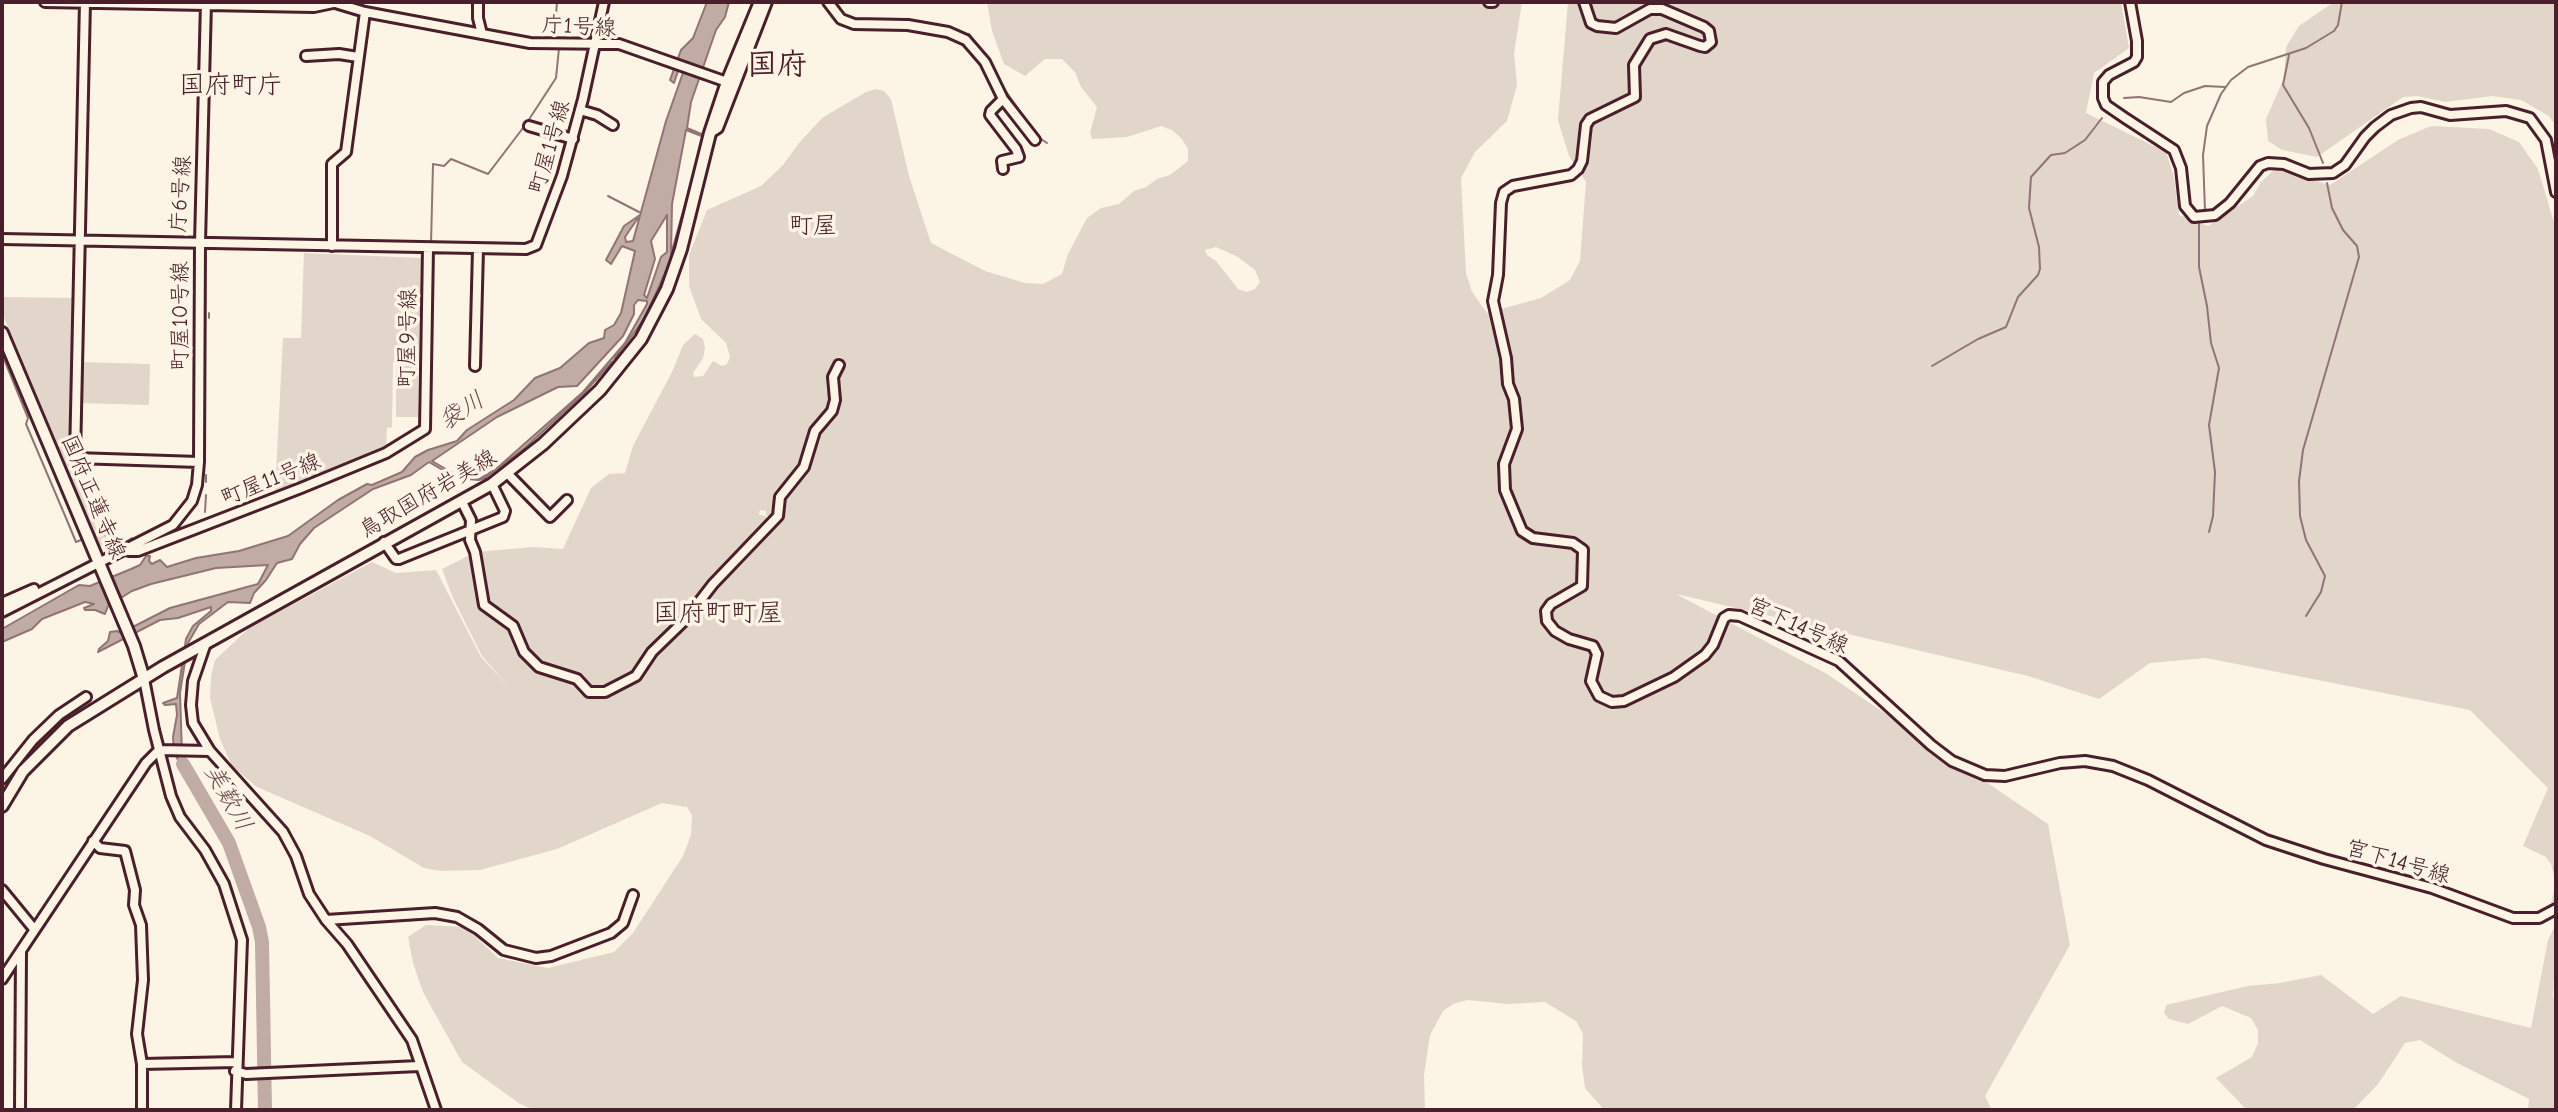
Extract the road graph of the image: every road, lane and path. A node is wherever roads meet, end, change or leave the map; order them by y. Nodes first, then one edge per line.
1 (45, 2) edge
2 (85, 2) edge
3 (478, 2) edge
4 (604, 2) edge
5 (760, 2) edge
6 (767, 2) edge
7 (828, 2) edge
8 (1584, 2) edge
9 (2130, 2) edge
10 (333, 3) edge
11 (206, 4) edge
12 (365, 12) junction
13 (482, 34) junction
14 (596, 43) junction
15 (306, 56) dead end
16 (358, 57) junction
17 (724, 81) junction
18 (1003, 99) junction
19 (580, 110) junction
20 (613, 125) dead end
21 (529, 126) dead end
22 (710, 133) junction
23 (573, 139) junction
24 (1035, 140) dead end
25 (1003, 169) dead end
26 (2556, 192) edge
27 (2, 239) edge
28 (80, 239) junction
29 (200, 243) junction
30 (332, 246) junction
31 (428, 248) junction
32 (478, 249) junction
33 (522, 249) joint
34 (2, 333) edge
35 (839, 365) dead end
36 (475, 366) dead end
37 (425, 429) joint
38 (199, 462) junction
39 (508, 474) junction
40 (492, 484) junction
41 (567, 500) dead end
42 (462, 502) junction
43 (471, 531) junction
44 (384, 542) junction
45 (126, 551) junction
46 (100, 564) junction
47 (51, 587) junction
48 (2, 603) edge
49 (2, 612) edge
50 (206, 643) junction
51 (144, 679) junction
52 (86, 697) dead end
53 (159, 750) junction
54 (210, 751) junction
55 (2, 779) edge
56 (2, 806) edge
57 (93, 841) junction
58 (2, 890) edge
59 (633, 895) dead end
60 (2556, 909) edge
61 (326, 920) junction
62 (34, 929) junction
63 (21, 952) junction
64 (2, 979) edge
65 (142, 1064) junction
66 (236, 1066) junction
67 (419, 1066) junction
68 (20, 1110) edge
69 (142, 1110) edge
70 (236, 1110) edge
71 (436, 1110) edge

1 - 2 street
2 - 11 street
2 - 28 street
3 - 13 street
4 - 14 street, 町屋1号線
5 - 17 main road, 鳥取国府岩美線
6 - 22 street
7 - 18 street
8 - 60 street, 宮下14号線
9 - 26 street
10 - 11 street
10 - 12 street, 庁1号線
11 - 29 street, 庁6号線
12 - 13 street, 庁1号線
12 - 16 street
13 - 14 street, 庁1号線
14 - 17 street, 庁1号線
14 - 19 street, 町屋1号線
15 - 16 street
16 - 30 street
17 - 22 main road, 鳥取国府岩美線
18 - 24 street
18 - 25 street
19 - 20 street
19 - 23 street, 町屋1号線
21 - 23 street
22 - 39 main road, 鳥取国府岩美線
23 - 33 street, 町屋1号線
27 - 28 street, 庁6号線
28 - 29 street, 庁6号線
28 - 38 street
29 - 30 street, 町屋10号線
29 - 38 street, 町屋10号線
30 - 31 street, 町屋10号線
31 - 32 street, 町屋10号線
31 - 37 street, 町屋9号線
32 - 33 street, 町屋10号線
32 - 36 street
34 - 46 main road, 国府正蓮寺線
35 - 43 street
37 - 45 street, 町屋11号線
38 - 45 street, 町屋10号線
39 - 40 main road, 鳥取国府岩美線
39 - 41 street
40 - 42 main road, 鳥取国府岩美線
40 - 43 street
42 - 43 street
42 - 44 main road, 鳥取国府岩美線
43 - 44 street
44 - 50 main road, 鳥取国府岩美線
45 - 46 street, 町屋10号線
46 - 47 street, 町屋10号線
46 - 51 main road, 国府正蓮寺線
47 - 48 street
47 - 49 street
50 - 51 main road, 鳥取国府岩美線
50 - 54 street
51 - 53 street
51 - 56 main road, 鳥取国府岩美線
52 - 55 street
53 - 54 street
53 - 57 street
53 - 66 street
54 - 61 street
57 - 62 street
57 - 65 street
58 - 62 street
59 - 61 street
61 - 67 street
62 - 63 street
63 - 64 street
63 - 68 street
65 - 66 street
65 - 69 street
66 - 67 street
66 - 70 street
67 - 71 street

